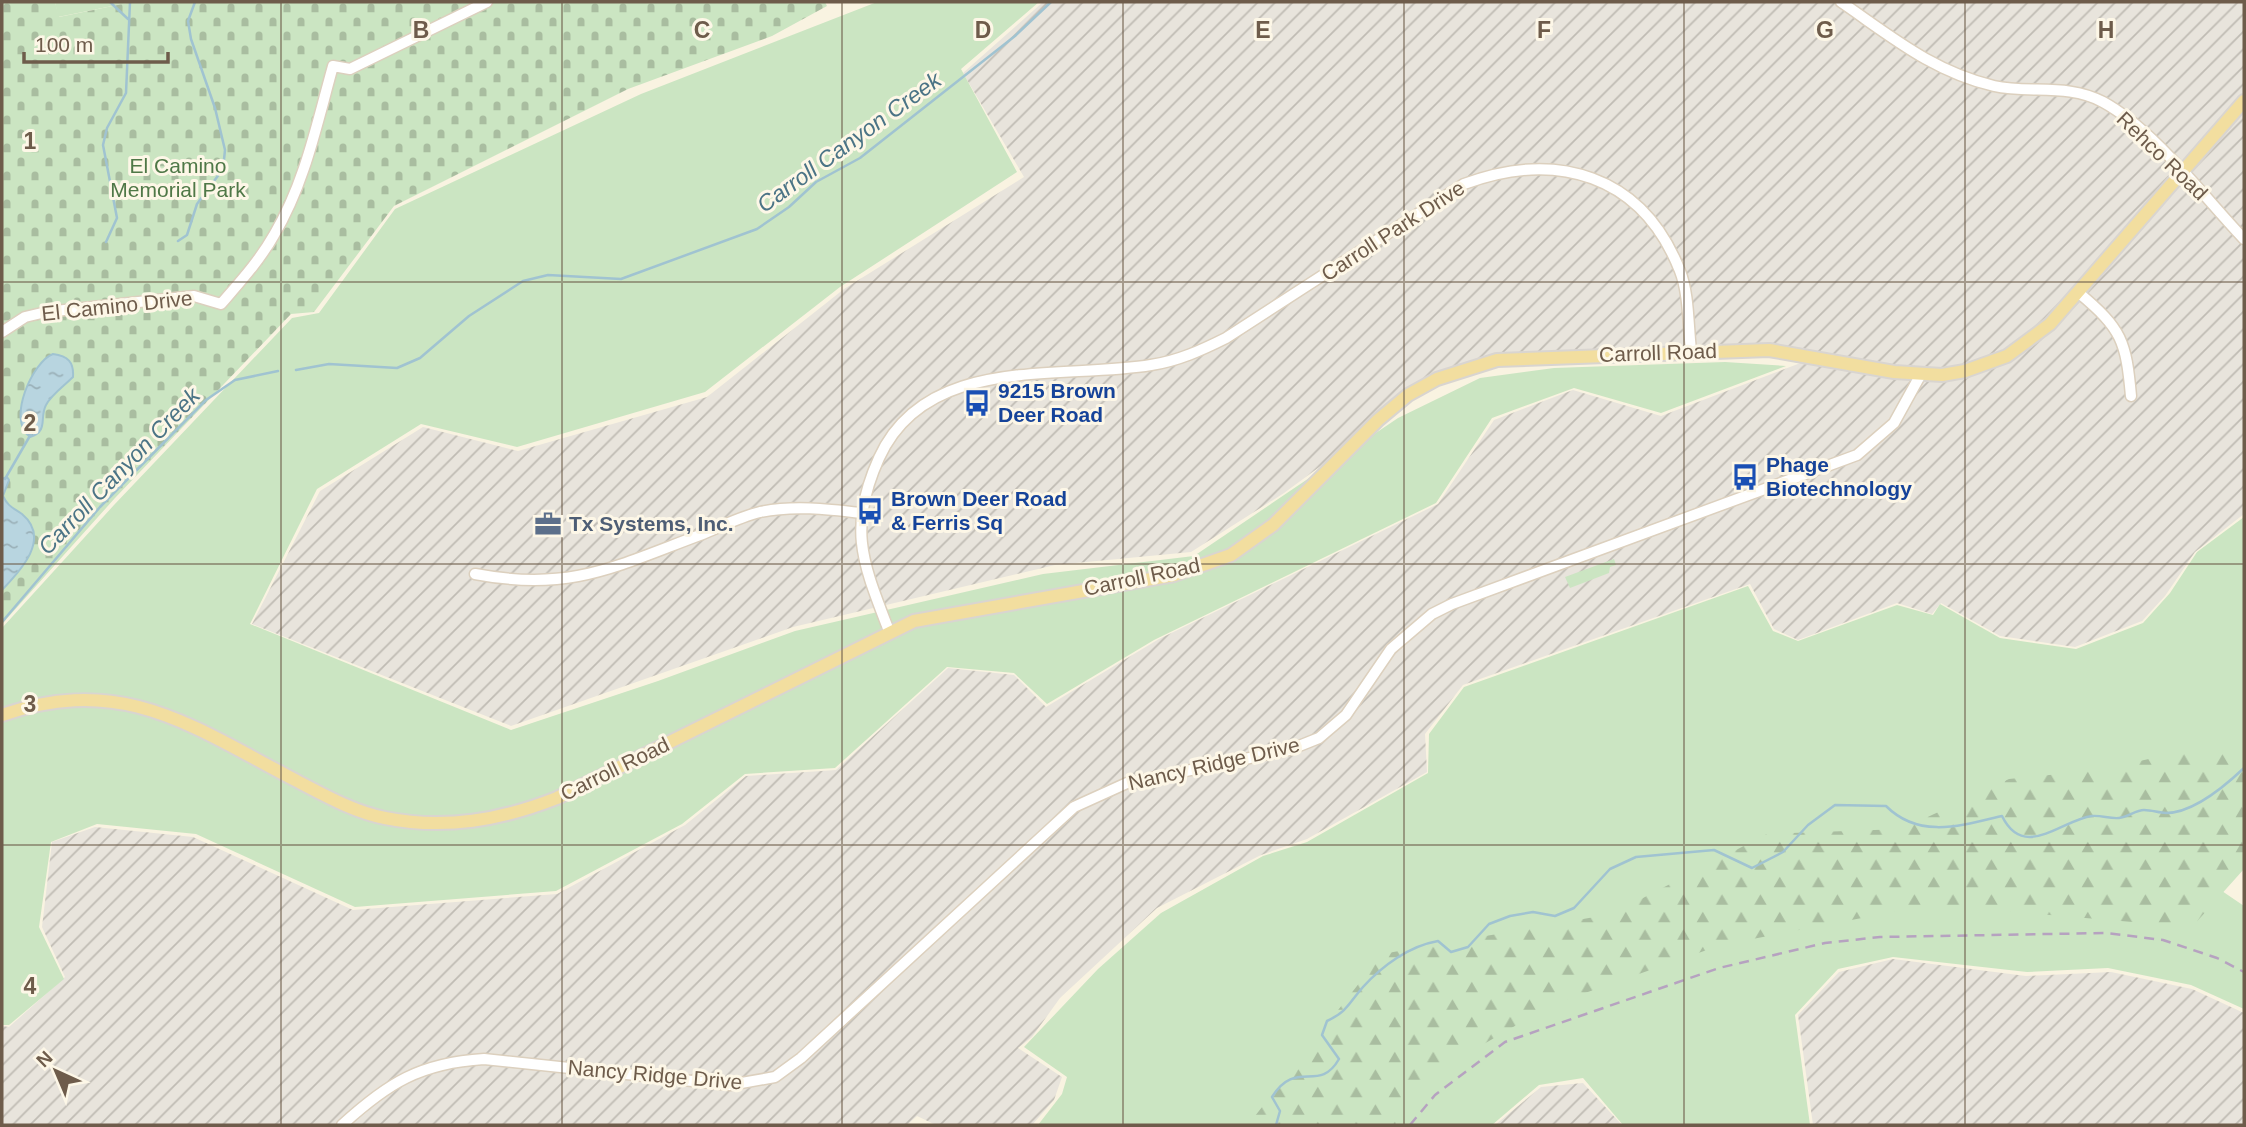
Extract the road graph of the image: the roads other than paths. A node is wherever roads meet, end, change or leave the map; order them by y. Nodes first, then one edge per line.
1 (487, 2) edge
2 (1841, 2) edge
3 (2244, 100) edge
4 (2182, 173) junction
5 (2244, 239) edge
6 (2079, 293) junction
7 (2, 332) edge
8 (1691, 350) junction
9 (1921, 374) junction
10 (2131, 396) dead end
11 (861, 513) junction
12 (475, 574) dead end
13 (889, 631) junction
14 (2, 715) edge
15 (342, 1125) edge

1 - 7 street, El Camino Drive
2 - 4 street, Rehco Road
3 - 4 main road, Carroll Road
4 - 5 street, Rehco Road
4 - 6 main road, Carroll Road
6 - 9 main road, Carroll Road
6 - 10 street
8 - 9 main road, Carroll Road
8 - 11 street, Carroll Park Drive
8 - 13 main road, Carroll Road
9 - 15 street, Nancy Ridge Drive
11 - 12 street
11 - 13 street, Carroll Park Drive
13 - 14 main road, Carroll Road

